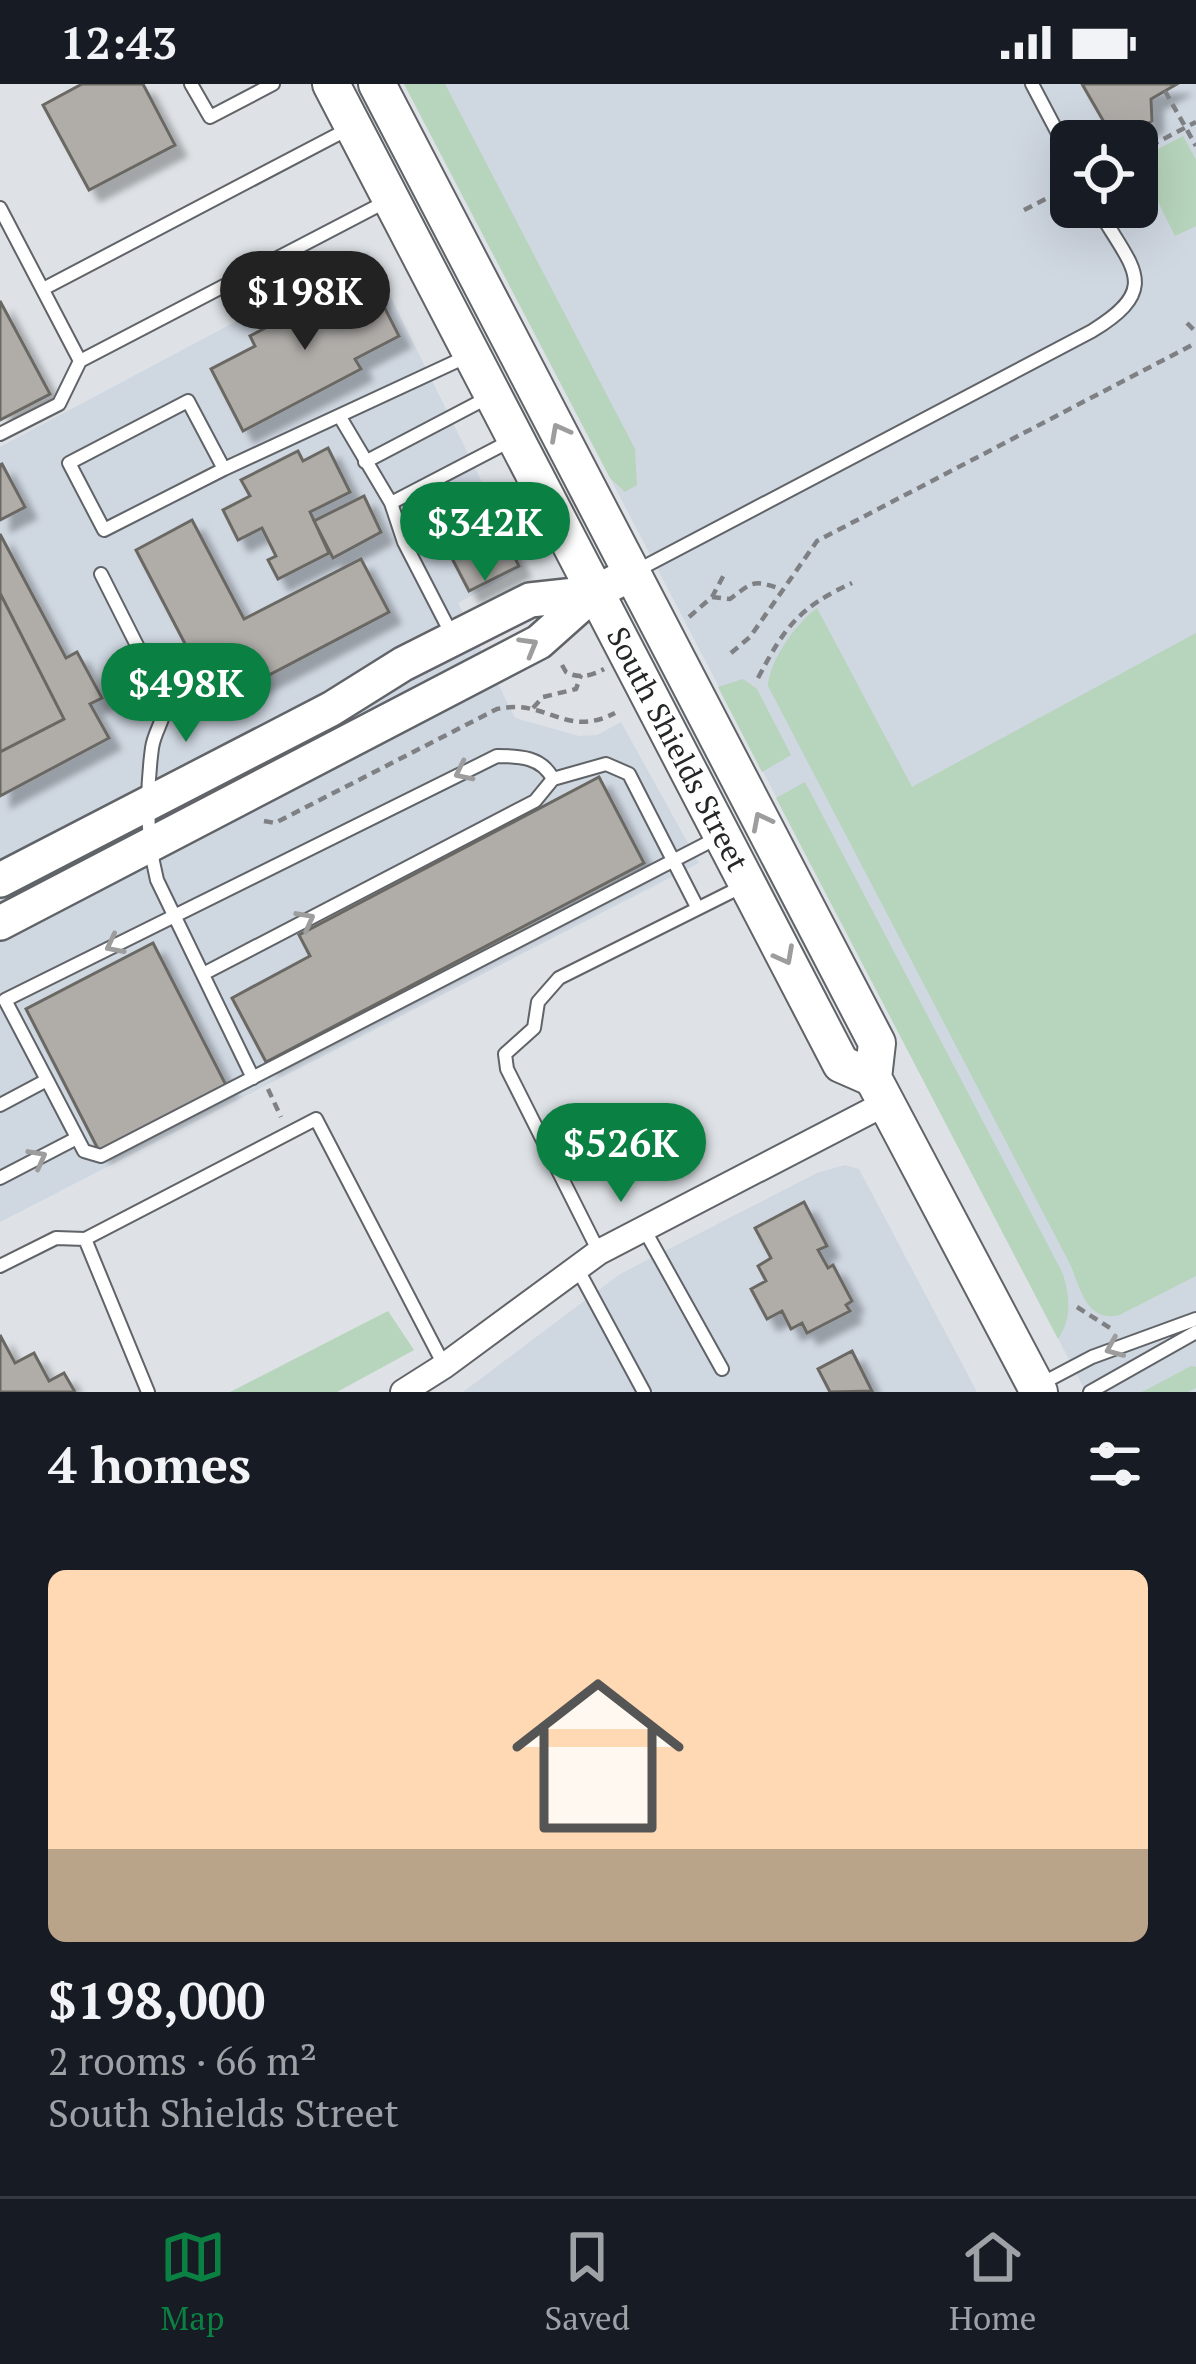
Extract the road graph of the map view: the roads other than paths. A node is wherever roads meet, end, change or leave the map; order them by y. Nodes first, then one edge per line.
1 (191, 84) edge
2 (273, 84) edge
3 (331, 84) edge
4 (377, 84) edge
5 (1032, 84) edge
6 (1051, 120) edge
7 (353, 126) junction
8 (391, 198) junction
9 (0, 208) edge
10 (1109, 228) edge
11 (43, 289) junction
12 (471, 354) junction
13 (80, 361) junction
14 (494, 394) junction
15 (340, 416) junction
16 (0, 434) edge
17 (516, 438) junction
18 (365, 461) junction
19 (224, 469) junction
20 (391, 503) junction
21 (101, 574) dead end
22 (631, 574) junction
23 (594, 592) junction
24 (453, 638) junction
25 (554, 778) junction
26 (147, 804) junction
27 (722, 836) junction
28 (149, 847) junction
29 (675, 860) junction
30 (0, 880) edge
31 (747, 884) junction
32 (697, 907) junction
33 (173, 915) junction
34 (0, 923) edge
35 (202, 974) junction
36 (3, 994) edge
37 (254, 1078) junction
38 (47, 1080) junction
39 (880, 1090) junction
40 (0, 1105) edge
41 (77, 1138) junction
42 (0, 1178) edge
43 (644, 1228) junction
44 (85, 1239) junction
45 (599, 1252) junction
46 (0, 1266) edge
47 (577, 1267) junction
48 (1196, 1319) edge
49 (1196, 1333) edge
50 (444, 1366) junction
51 (722, 1369) dead end
52 (1037, 1389) edge
53 (148, 1392) edge
54 (403, 1392) edge
55 (644, 1392) edge
56 (1090, 1392) edge

1 - 2 lane
3 - 7 main road, South Shields Street
22 -> 4 main road, South Shields Street
5 - 6 lane
7 - 8 main road, South Shields Street
7 - 11 lane
8 - 12 main road, South Shields Street
8 - 13 lane
9 - 11 lane
10 - 22 lane
11 - 13 lane
12 - 14 main road, South Shields Street
12 - 15 lane
13 - 16 lane
14 - 17 main road, South Shields Street
14 - 18 lane
15 - 18 lane
15 - 19 lane
17 - 20 lane
17 - 23 main road, South Shields Street
18 - 20 lane
19 - 19 lane
20 - 24 lane
21 - 26 lane
22 - 23 main road
39 -> 22 main road, South Shields Street
23 - 24 main road
23 - 27 main road, South Shields Street
28 -> 23 main road
24 - 26 main road
25 - 29 lane
25 -> 33 lane
35 -> 25 lane
26 - 28 lane
26 - 30 main road
27 - 29 lane
27 - 31 main road, South Shields Street
28 - 33 lane
28 - 34 main road
29 - 32 lane
29 - 37 lane
31 - 32 lane
31 -> 39 main road, South Shields Street
32 - 45 lane
33 - 35 lane
33 -> 36 lane
35 - 37 lane
36 - 38 lane
37 - 41 lane
38 - 40 lane
38 - 41 lane
39 - 43 street
39 - 52 main road, South Shields Street
42 -> 41 lane
43 - 45 street
43 - 51 lane
44 - 46 lane
44 - 50 lane
44 - 53 lane
45 - 47 street
47 - 50 street
47 - 55 lane
48 -> 52 lane
49 - 56 lane
50 - 54 street

